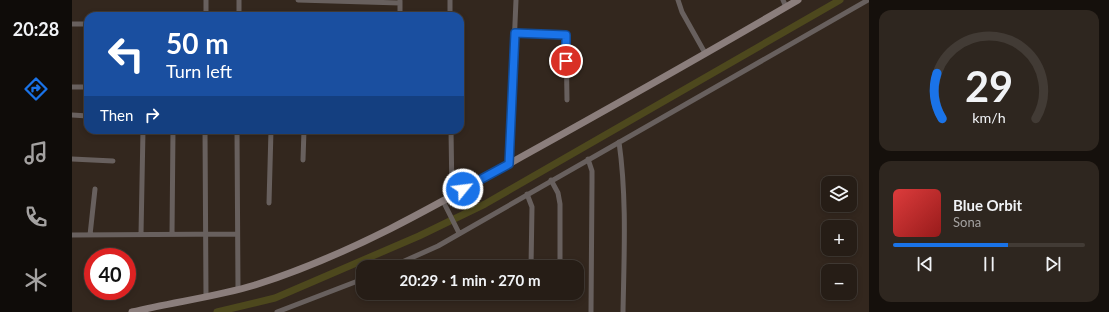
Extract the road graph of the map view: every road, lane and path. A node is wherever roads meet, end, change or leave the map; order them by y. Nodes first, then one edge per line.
1 (206, 0) edge
2 (239, 0) edge
3 (298, 0) edge
4 (302, 0) edge
5 (450, 0) edge
6 (516, 0) edge
7 (678, 0) edge
8 (783, 0) edge
9 (798, 0) edge
10 (868, 0) edge
11 (376, 1) edge
12 (400, 2) edge
13 (786, 7) junction
14 (206, 12) edge
15 (239, 12) edge
16 (450, 12) edge
17 (72, 24) edge
18 (84, 24) edge
19 (515, 33) junction
20 (705, 53) junction
21 (72, 87) edge
22 (84, 87) edge
23 (567, 100) dead end
24 (72, 115) edge
25 (84, 116) edge
26 (143, 134) edge
27 (173, 134) edge
28 (205, 134) edge
29 (237, 134) edge
30 (271, 134) edge
31 (304, 134) edge
32 (451, 134) edge
33 (619, 142) junction
34 (72, 159) edge
35 (588, 159) junction
36 (303, 160) dead end
37 (113, 161) dead end
38 (509, 164) junction
39 (552, 180) junction
40 (95, 189) dead end
41 (527, 194) junction
42 (452, 196) junction
43 (443, 202) junction
44 (269, 203) dead end
45 (458, 232) junction
46 (141, 234) junction
47 (172, 234) junction
48 (204, 234) junction
49 (237, 234) junction
50 (72, 235) edge
51 (90, 235) junction
52 (407, 260) edge
53 (531, 260) edge
54 (560, 260) edge
55 (356, 282) edge
56 (238, 289) junction
57 (206, 297) junction
58 (132, 312) edge
59 (277, 312) edge
60 (591, 312) edge
61 (623, 312) edge

1 - 14 street
2 - 15 street
3 - 4 street
4 - 11 street
5 - 16 street
6 - 19 street
7 - 20 street
8 - 13 street
9 - 13 street
10 - 33 street
11 - 12 street
13 - 20 street
17 - 18 street
19 - 23 street
19 - 38 street
20 - 38 street
21 - 22 street
24 - 25 street
26 - 46 street
27 - 47 street
28 - 48 street
29 - 49 street
30 - 44 street
31 - 36 street
32 - 42 street
33 - 35 street
33 - 61 street
34 - 37 street
35 - 39 street
35 - 60 street
38 - 42 street
39 - 41 street
39 - 54 street
40 - 51 street
41 - 45 street
41 - 53 street
42 - 43 street
43 - 45 street
43 - 56 street
45 - 52 street
46 - 47 street
46 - 51 street
47 - 48 street
48 - 49 street
48 - 57 street
49 - 56 street
50 - 51 street
55 - 59 street
56 - 57 street
57 - 58 street

